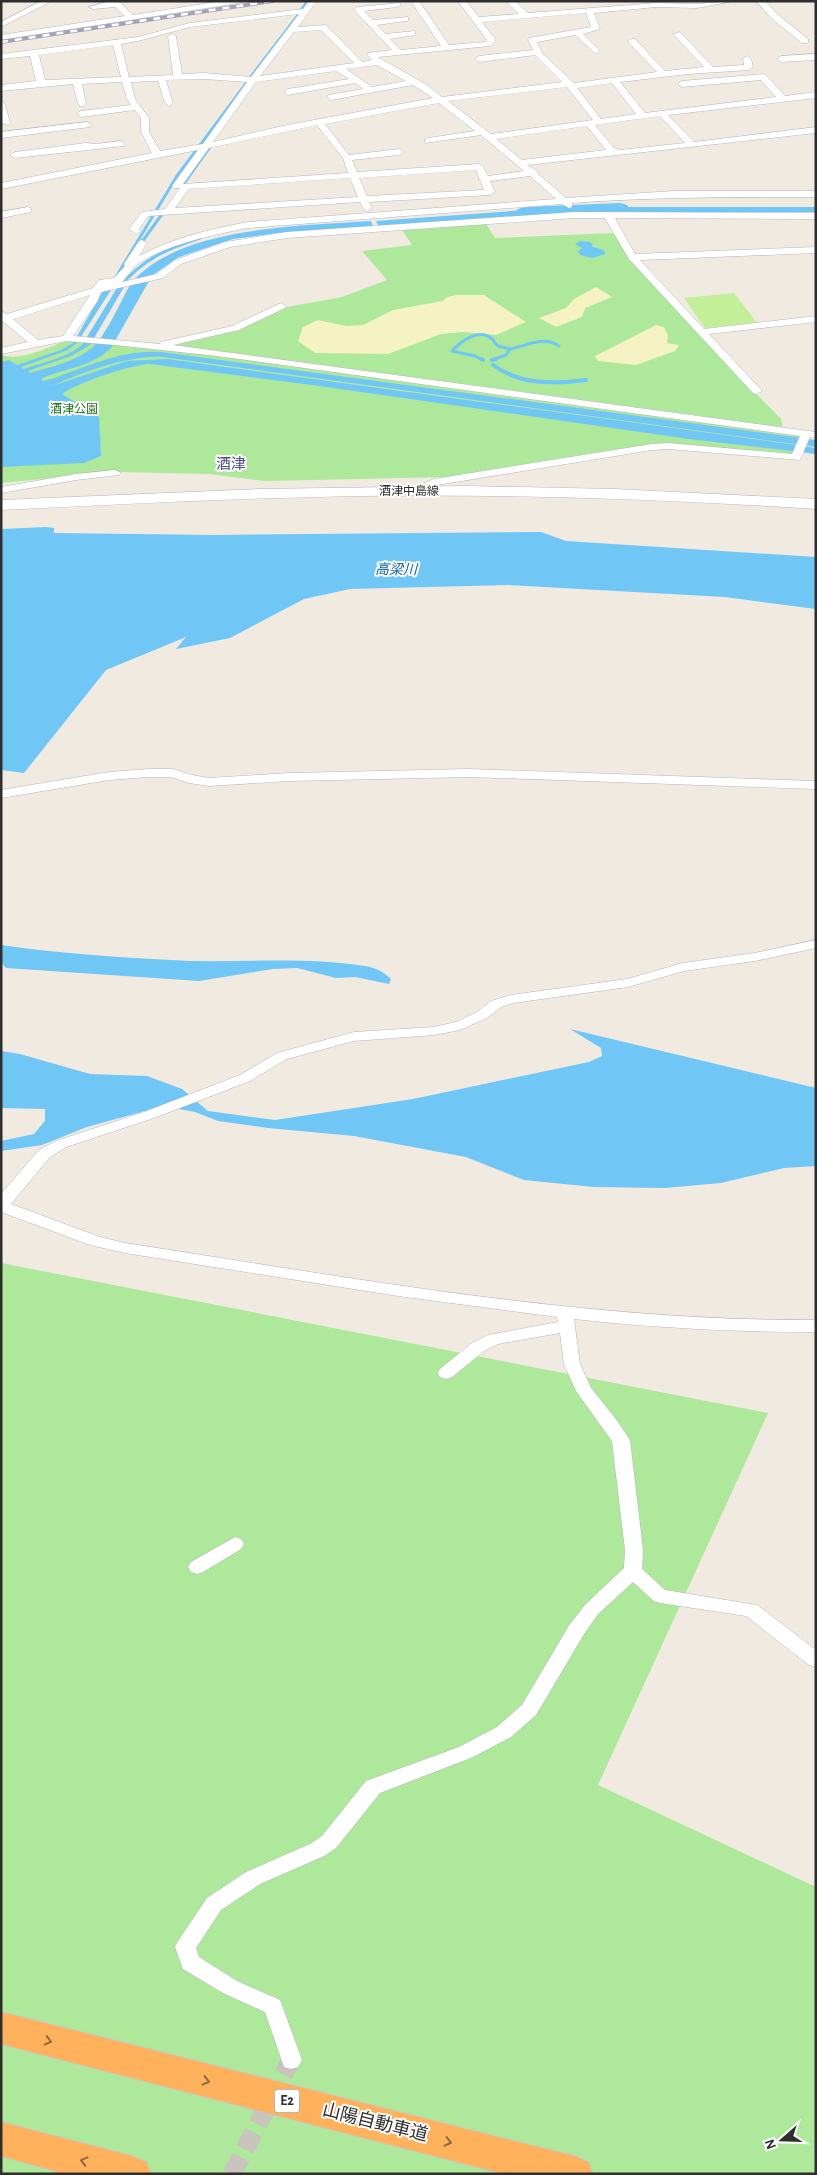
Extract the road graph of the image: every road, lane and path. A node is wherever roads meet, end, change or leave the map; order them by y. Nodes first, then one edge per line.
1 (48, 1) edge
2 (184, 1) edge
3 (239, 1) edge
4 (313, 1) edge
5 (415, 1) edge
6 (462, 1) edge
7 (510, 1) edge
8 (730, 1) edge
9 (760, 1) edge
10 (115, 2) edge
11 (397, 5) dead end
12 (93, 7) dead end
13 (192, 9) junction
14 (589, 10) junction
15 (306, 11) junction
16 (525, 15) junction
17 (131, 18) junction
18 (405, 19) dead end
19 (476, 20) junction
20 (370, 23) junction
21 (1, 24) edge
22 (291, 30) junction
23 (577, 32) junction
24 (412, 33) dead end
25 (677, 34) dead end
26 (172, 36) dead end
27 (384, 37) junction
28 (1, 38) edge
29 (632, 41) dead end
30 (805, 41) dead end
31 (116, 42) junction
32 (447, 48) junction
33 (596, 51) dead end
34 (538, 52) junction
35 (34, 53) junction
36 (399, 53) junction
37 (1, 57) edge
38 (816, 57) edge
39 (479, 59) dead end
40 (747, 59) dead end
41 (782, 59) dead end
42 (378, 62) junction
43 (360, 64) junction
44 (338, 68) junction
45 (710, 69) junction
46 (662, 74) junction
47 (178, 76) junction
48 (161, 77) junction
49 (124, 79) junction
50 (253, 80) junction
51 (357, 80) junction
52 (614, 80) junction
53 (77, 81) junction
54 (414, 82) junction
55 (41, 83) junction
56 (682, 84) dead end
57 (571, 85) junction
58 (1, 88) edge
59 (371, 90) junction
60 (288, 92) dead end
61 (816, 95) edge
62 (331, 97) dead end
63 (783, 99) junction
64 (439, 100) junction
65 (169, 103) dead end
66 (1, 104) edge
67 (82, 104) dead end
68 (137, 107) junction
69 (222, 109) dead end
70 (662, 113) junction
71 (81, 114) dead end
72 (642, 115) junction
73 (319, 122) junction
74 (6, 123) dead end
75 (594, 123) junction
76 (87, 125) dead end
77 (816, 130) edge
78 (113, 135) dead end
79 (486, 135) junction
80 (1, 136) edge
81 (428, 141) dead end
82 (120, 144) junction
83 (207, 145) junction
84 (692, 145) junction
85 (193, 147) junction
86 (398, 152) dead end
87 (614, 152) junction
88 (157, 154) junction
89 (15, 155) dead end
90 (347, 158) junction
91 (133, 159) junction
92 (521, 163) junction
93 (534, 173) junction
94 (353, 176) junction
95 (485, 179) junction
96 (1, 186) edge
97 (181, 186) junction
98 (816, 194) edge
99 (362, 200) junction
100 (567, 202) junction
101 (28, 210) dead end
102 (168, 211) junction
103 (574, 214) junction
104 (608, 214) junction
105 (1, 215) edge
106 (371, 216) junction
107 (816, 216) edge
108 (136, 231) dead end
109 (142, 243) dead end
110 (816, 250) edge
111 (632, 257) junction
112 (120, 277) junction
113 (101, 287) junction
114 (281, 306) dead end
115 (3, 316) edge
116 (816, 319) edge
117 (701, 332) junction
118 (69, 338) junction
119 (35, 343) junction
120 (154, 346) junction
121 (1, 351) edge
122 (757, 391) dead end
123 (810, 435) edge
124 (115, 473) dead end
125 (1, 490) edge
126 (415, 490) junction
127 (816, 504) edge
128 (1, 505) edge
129 (816, 785) edge
130 (1, 794) edge
131 (816, 944) edge
132 (1, 1205) edge
133 (565, 1319) junction
134 (816, 1326) edge
135 (446, 1373) dead end
136 (235, 1544) dead end
137 (198, 1567) dead end
138 (632, 1571) junction
139 (816, 1660) edge
140 (1, 2028) edge
141 (292, 2060) dead end
142 (1, 2139) edge
143 (132, 2174) edge
144 (574, 2174) edge

1 - 21 street
2 - 13 street
3 - 13 street
4 - 15 street
5 - 32 street
6 - 19 street
7 - 16 street
8 - 14 street
9 - 30 street
10 - 12 street
10 - 17 street
11 - 20 street
13 - 17 street
14 - 16 street
14 - 23 street
15 - 22 street
15 - 31 street
16 - 19 street
17 - 28 street
18 - 20 street
19 - 32 street
20 - 27 street
22 - 43 street
22 - 50 street
23 - 33 street
23 - 34 street
24 - 27 street
25 - 45 street
26 - 47 street
27 - 36 street
29 - 46 street
31 - 35 street
31 - 49 street
32 - 36 street
34 - 39 street
34 - 57 street
35 - 37 street
35 - 55 street
36 - 42 street
38 - 41 street
40 - 45 street
42 - 43 street
42 - 54 street
43 - 44 street
44 - 50 street
44 - 51 street
45 - 46 street
46 - 52 street
47 - 48 street
47 - 50 street
48 - 49 street
48 - 65 street
49 - 53 street
49 - 68 street
50 - 83 street
51 - 59 street
51 - 60 street
52 - 57 street
52 - 72 street
53 - 55 street
53 - 67 street
54 - 59 street
54 - 64 street
55 - 58 street
56 - 63 street
57 - 64 street
57 - 75 street
59 - 62 street
61 - 63 street
63 - 70 street
64 - 73 street
64 - 79 street
66 - 74 street
68 - 71 street
68 - 88 street
69 - 85 street
70 - 72 street
70 - 84 street
72 - 75 street
73 - 83 street
73 - 90 street
75 - 79 street
75 - 87 street
76 - 80 street
77 - 84 street
78 - 82 street
79 - 81 street
79 - 92 street
82 - 89 street
82 - 91 street
83 - 85 street
83 - 97 street
84 - 87 street
85 - 88 street
86 - 90 street
87 - 92 street
88 - 91 street
90 - 94 street
91 - 96 street
92 - 93 street
93 - 95 street
93 - 100 street
94 - 95 street
94 - 97 street
94 - 99 street
95 - 99 street
97 - 102 street
98 - 100 street
99 - 102 street
99 - 106 street
100 - 103 street
100 - 106 street
101 - 105 street
102 - 108 street
103 - 104 street
103 - 113 street
104 - 107 street
104 - 111 street
106 - 112 street
109 - 112 street
110 - 111 street
111 - 117 street
112 - 113 street
113 - 115 street
113 - 118 street
114 - 120 street
115 - 119 street
116 - 117 street
117 - 122 street
118 - 119 street
118 - 120 street
119 - 121 street
120 - 123 street
123 - 126 street
124 - 125 street
126 - 127 main road, 酒津中島線
126 - 128 main road, 酒津中島線
129 - 130 street
131 - 132 street
132 - 133 street
133 - 134 street
133 - 135 street
133 - 138 street
136 - 137 street
138 - 139 street
138 - 141 street
140 -> 144 highway, 山陽自動車道 / E2
143 -> 142 highway

